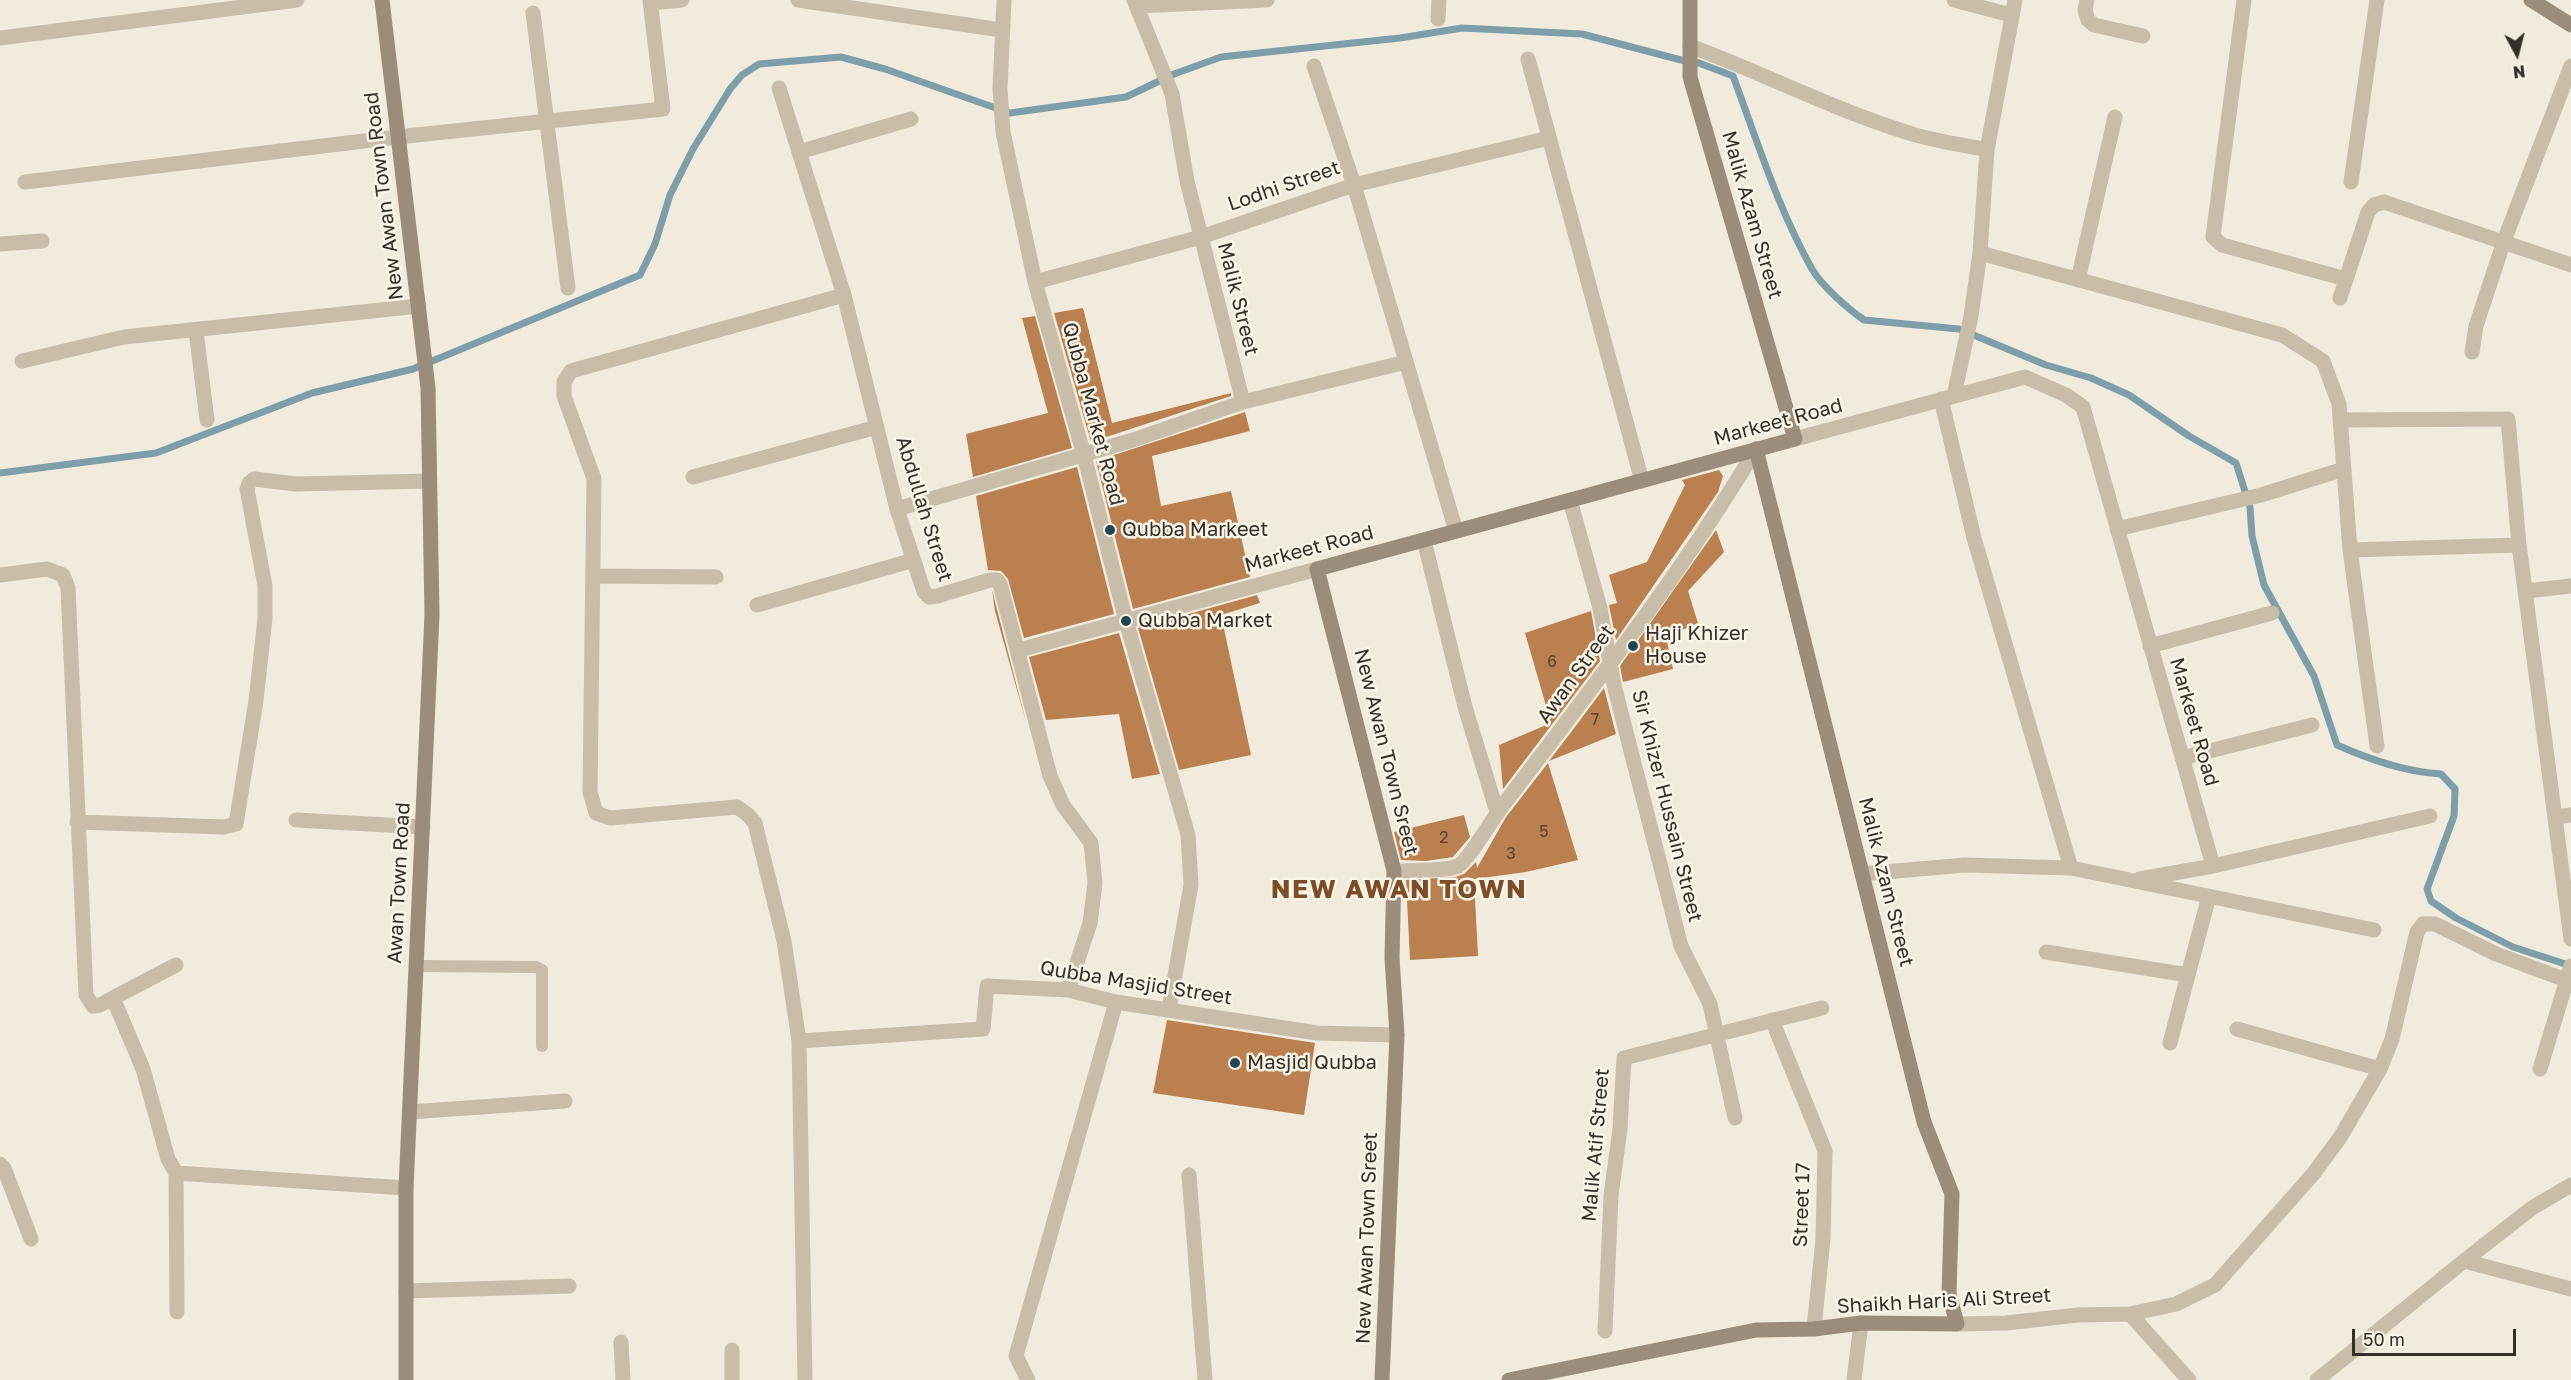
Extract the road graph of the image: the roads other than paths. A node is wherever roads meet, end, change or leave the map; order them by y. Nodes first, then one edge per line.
1 (297, 0) edge
2 (382, 0) edge
3 (682, 0) edge
4 (798, 0) edge
5 (1004, 0) edge
6 (1267, 0) edge
7 (1439, 0) edge
8 (1690, 0) edge
9 (1954, 0) edge
10 (2087, 0) edge
11 (2244, 0) edge
12 (2377, 0) edge
13 (2531, 0) edge
14 (651, 1) edge
15 (1135, 3) edge
16 (2013, 7) edge
17 (533, 13) dead end
18 (1438, 19) dead end
19 (2571, 25) edge
20 (1002, 30) junction
21 (2143, 36) dead end
22 (0, 38) edge
23 (1690, 50) junction
24 (1528, 59) dead end
25 (1314, 66) dead end
26 (2571, 66) edge
27 (779, 88) dead end
28 (2115, 117) dead end
29 (911, 119) dead end
30 (547, 121) junction
31 (397, 137) junction
32 (1549, 138) junction
33 (1987, 150) junction
34 (799, 152) junction
35 (25, 182) dead end
36 (2351, 182) dead end
37 (1354, 185) junction
38 (1201, 237) junction
39 (42, 241) dead end
40 (2504, 242) junction
41 (0, 244) edge
42 (1980, 253) junction
43 (2571, 265) edge
44 (2346, 279) junction
45 (2078, 280) junction
46 (1035, 282) junction
47 (568, 288) dead end
48 (844, 295) junction
49 (2340, 298) dead end
50 (419, 306) junction
51 (196, 330) junction
52 (2472, 352) dead end
53 (22, 361) dead end
54 (1406, 362) junction
55 (428, 387) joint
56 (1948, 398) junction
57 (1243, 402) junction
58 (207, 420) dead end
59 (2340, 420) junction
60 (877, 427) junction
61 (1795, 439) junction
62 (1756, 449) junction
63 (1084, 455) junction
64 (2344, 469) junction
65 (693, 477) dead end
66 (429, 480) junction
67 (1642, 480) junction
68 (1570, 500) junction
69 (897, 509) junction
70 (2118, 529) junction
71 (1456, 531) junction
72 (1424, 540) junction
73 (2519, 545) junction
74 (2350, 550) junction
75 (914, 560) junction
76 (1317, 569) junction
77 (0, 575) edge
78 (594, 576) junction
79 (716, 577) dead end
80 (2571, 586) edge
81 (2526, 591) junction
82 (757, 605) dead end
83 (2272, 613) dead end
84 (1126, 621) junction
85 (2150, 646) junction
86 (1020, 650) junction
87 (1610, 665) junction
88 (2312, 725) dead end
89 (2377, 746) dead end
90 (2182, 758) junction
91 (1497, 812) junction
92 (2571, 815) edge
93 (2430, 816) dead end
94 (2554, 817) junction
95 (296, 820) dead end
96 (77, 822) junction
97 (423, 827) junction
98 (2213, 866) junction
99 (2071, 868) junction
100 (1394, 871) junction
101 (1862, 874) junction
102 (2131, 880) junction
103 (2209, 896) junction
104 (2374, 930) dead end
105 (2571, 939) edge
106 (2046, 952) dead end
107 (176, 965) dead end
108 (417, 966) junction
109 (2568, 973) edge
110 (2188, 975) junction
111 (1068, 990) junction
112 (113, 998) junction
113 (1116, 1002) junction
114 (1822, 1008) dead end
115 (1169, 1010) junction
116 (1772, 1020) junction
117 (2237, 1029) dead end
118 (1718, 1034) junction
119 (1397, 1035) junction
120 (799, 1041) junction
121 (2170, 1043) dead end
122 (542, 1046) dead end
123 (2380, 1069) junction
124 (2540, 1069) dead end
125 (565, 1101) dead end
126 (410, 1112) junction
127 (1735, 1118) dead end
128 (0, 1164) edge
129 (176, 1173) junction
130 (1189, 1174) dead end
131 (2571, 1185) edge
132 (406, 1188) junction
133 (31, 1239) dead end
134 (2464, 1261) junction
135 (569, 1286) dead end
136 (2571, 1289) edge
137 (406, 1291) junction
138 (177, 1312) dead end
139 (2130, 1314) junction
140 (1861, 1323) junction
141 (1956, 1324) junction
142 (1814, 1329) junction
143 (1605, 1331) dead end
144 (621, 1342) dead end
145 (732, 1350) dead end
146 (1526, 1378) edge
147 (406, 1380) edge
148 (623, 1380) edge
149 (732, 1380) edge
150 (805, 1380) edge
151 (1028, 1380) edge
152 (1205, 1380) edge
153 (1382, 1380) edge
154 (1509, 1380) edge
155 (1854, 1380) edge
156 (2189, 1380) edge
157 (2317, 1380) edge

1 - 22 street
2 - 31 street, New Awan Town Road
3 - 14 street
4 - 20 street
5 - 20 street, Qubba Market Road
6 - 15 street
7 - 18 street
8 - 23 street, Malik Azam Street
9 - 16 street
10 - 21 street
11 - 44 street
12 - 36 street
13 - 19 street
14 - 30 street
15 - 38 street, Malik Street
16 - 33 street
17 - 30 street
20 - 46 street, Qubba Market Road
23 - 33 street
23 - 61 street, Malik Azam Street
24 - 32 street
25 - 37 street
26 - 40 street
27 - 34 street, Abdullah Street
28 - 45 street
29 - 34 street
30 - 31 street
30 - 47 street
31 - 35 street
31 - 50 street, New Awan Town Road
32 - 37 street, Lodhi Street
32 - 67 street
33 - 42 street
34 - 48 street, Abdullah Street
37 - 38 street, Lodhi Street
37 - 54 street
38 - 46 street, Lodhi Street
38 - 57 street, Malik Street
39 - 41 street
40 - 43 street
40 - 44 street
40 - 52 street
42 - 45 street
42 - 56 street
44 - 49 street
45 - 59 street
46 - 63 street, Qubba Market Road
48 - 60 street, Abdullah Street
48 - 78 street
50 - 51 street
50 - 55 street, New Awan Town Road
51 - 53 street
51 - 58 street
54 - 57 street
54 - 71 street
55 - 66 street, Awan Town Road
56 - 61 street, Markeet Road
56 - 70 street, Markeet Road
56 - 99 street
57 - 63 street
59 - 64 street
59 - 73 street
60 - 65 street
60 - 69 street, Abdullah Street
61 - 62 street, Markeet Road
62 - 67 street, Markeet Road
62 - 87 street, Awan Street
62 - 101 street, Malik Azam Street
63 - 69 street
63 - 84 street, Qubba Market Road
64 - 70 street
64 - 74 street
66 - 96 street
66 - 97 street, Awan Town Road
67 - 68 street, Markeet Road
68 - 71 street, Markeet Road
68 - 87 street, Sir Khizer Hussain Street
69 - 75 street, Abdullah Street
70 - 85 street, Markeet Road
71 - 72 street, Markeet Road
72 - 76 street, Markeet Road
72 - 91 street
73 - 74 street
73 - 81 street
74 - 89 street
75 - 82 street
75 - 86 street, Abdullah Street
76 - 84 street, Markeet Road
76 - 100 street, New Awan Town Sreet
77 - 96 street
78 - 79 street
78 - 120 street
80 - 81 street
81 - 94 street
83 - 85 street
84 - 86 street, Markeet Road
84 - 115 street, Qubba Market Road
85 - 90 street, Markeet Road
86 - 111 street, Abdullah Street
87 - 91 street, Awan Street
87 - 118 street, Sir Khizer Hussain Street
88 - 90 street
90 - 98 street, Markeet Road
91 - 100 street, Awan Street
92 - 94 street
93 - 98 street
94 - 105 street
95 - 97 street
96 - 112 street
97 - 108 street, Awan Town Road
98 - 102 street
99 - 101 street
99 - 102 street
100 - 119 street, New Awan Town Sreet
101 - 141 street, Malik Azam Street
102 - 103 street
103 - 104 street
103 - 110 street
106 - 110 street
107 - 112 street
108 - 122 lane
108 - 126 street, Awan Town Road
109 - 123 street, Shaikh Haris Ali Street
109 - 124 street
110 - 121 street
111 - 113 street, Qubba Masjid Street
111 - 120 street, Qubba Masjid Street
112 - 129 street
113 - 115 street, Qubba Masjid Street
113 - 151 street
114 - 116 street, Malik Atif Street
115 - 119 street, Qubba Masjid Street
116 - 118 street, Malik Atif Street
116 - 142 street, Street 17
117 - 123 street
118 - 127 street, Sir Khizer Hussain Street
118 - 143 street, Malik Atif Street
119 - 153 street, New Awan Town Sreet
120 - 150 street
123 - 139 street, Shaikh Haris Ali Street
125 - 126 street
126 - 132 street, Awan Town Road
128 - 133 street
129 - 132 street
129 - 138 street
130 - 152 street
131 - 134 street
132 - 137 street, Awan Town Road
134 - 136 street
134 - 157 street
135 - 137 street
137 - 147 street, Awan Town Road
139 - 141 street, Shaikh Haris Ali Street
139 - 156 street
140 - 141 street, Shaikh Haris Ali Street
140 - 142 street, Shaikh Haris Ali Street
140 - 155 street
142 - 146 street, Shaikh Haris Ali Street
144 - 148 street
145 - 149 street
146 - 154 street, Shaikh Haris Ali Street

